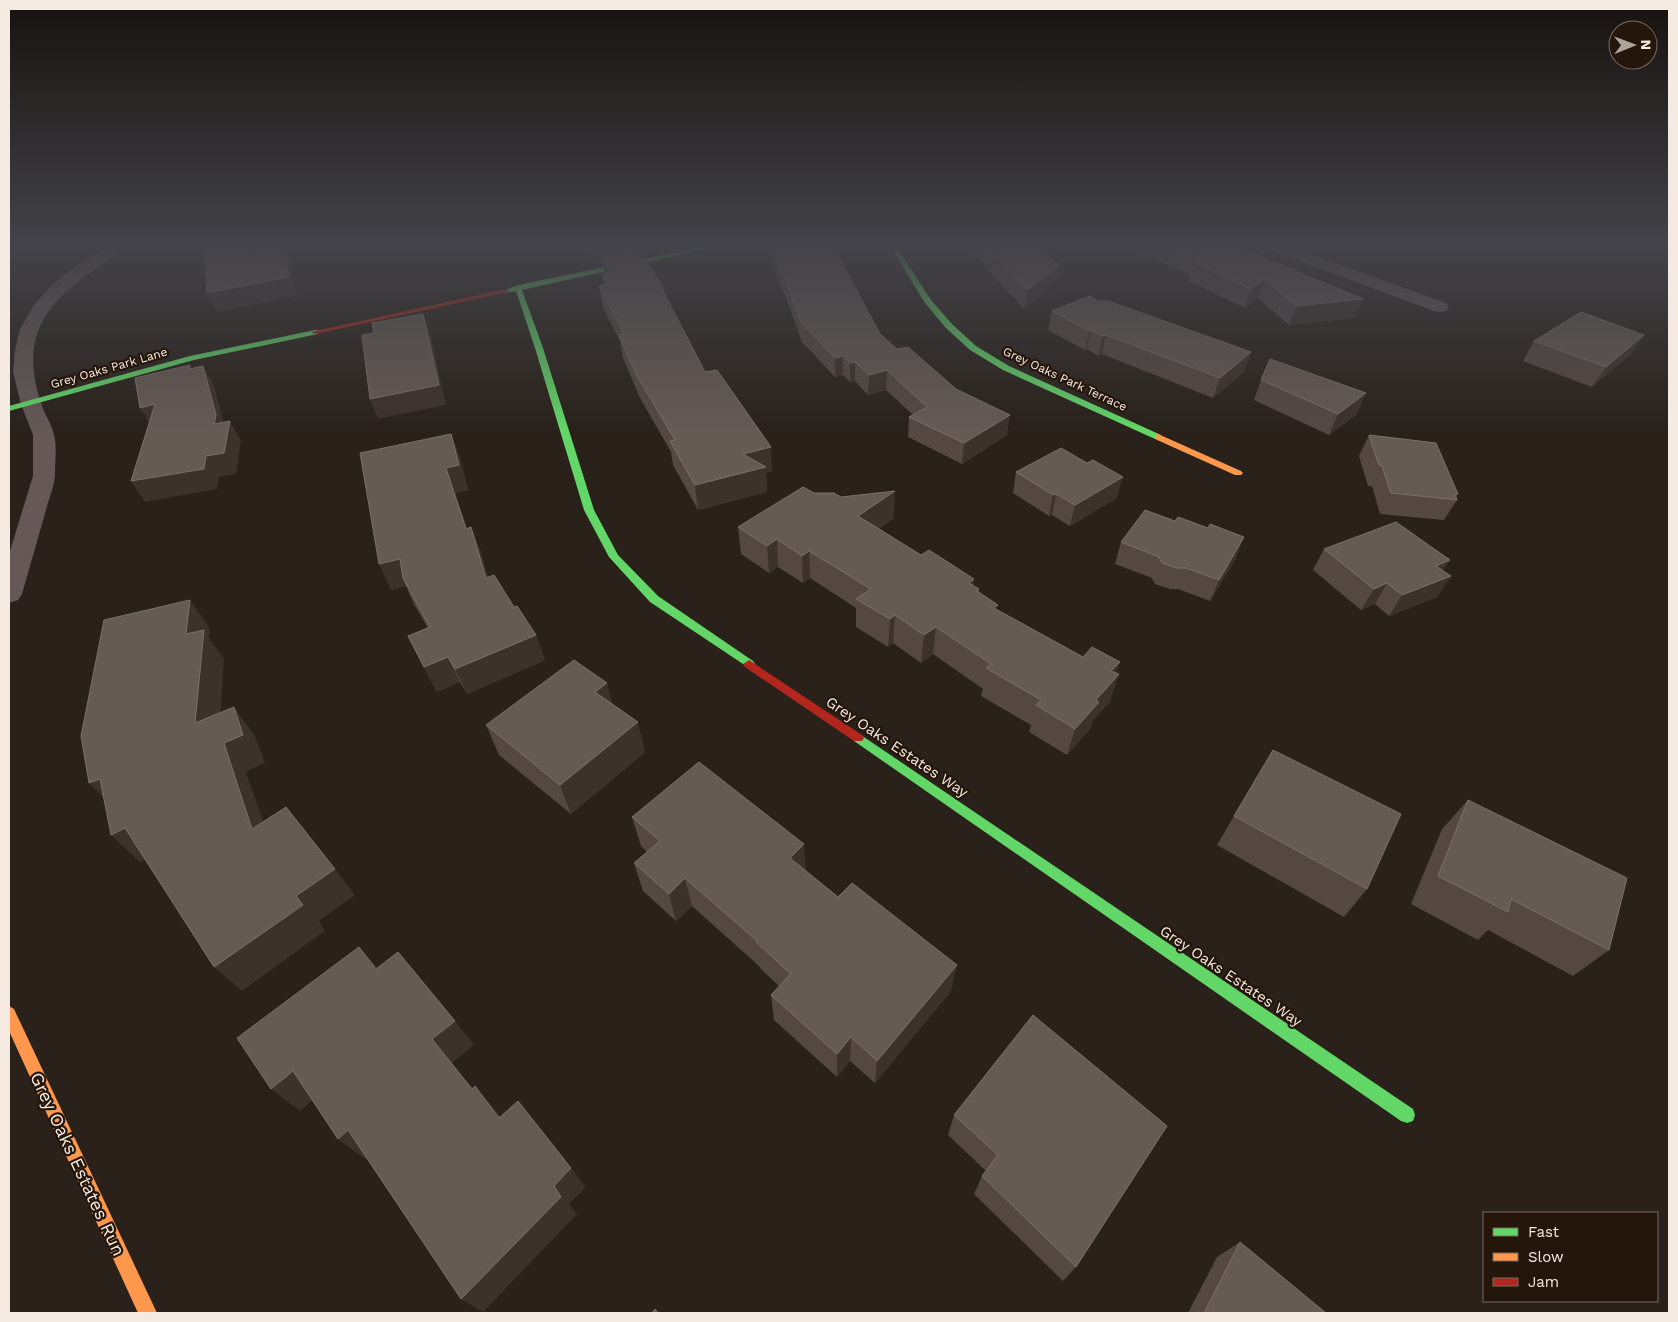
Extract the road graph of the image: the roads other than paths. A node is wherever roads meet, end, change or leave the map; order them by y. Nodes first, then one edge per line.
1 (41, 308) edge
2 (423, 308) edge
3 (525, 308) edge
4 (935, 308) edge
5 (31, 404) junction
6 (9, 409) edge
7 (1238, 472) dead end
8 (9, 594) edge
9 (9, 1014) edge
10 (1407, 1115) dead end
11 (148, 1313) edge

1 - 5 street
2 - 5 street, Grey Oaks Park Lane
3 - 10 street, Grey Oaks Estates Way
4 - 7 street, Grey Oaks Park Terrace
5 - 6 street, Grey Oaks Park Lane
5 - 8 street
9 - 11 street, Grey Oaks Estates Run

